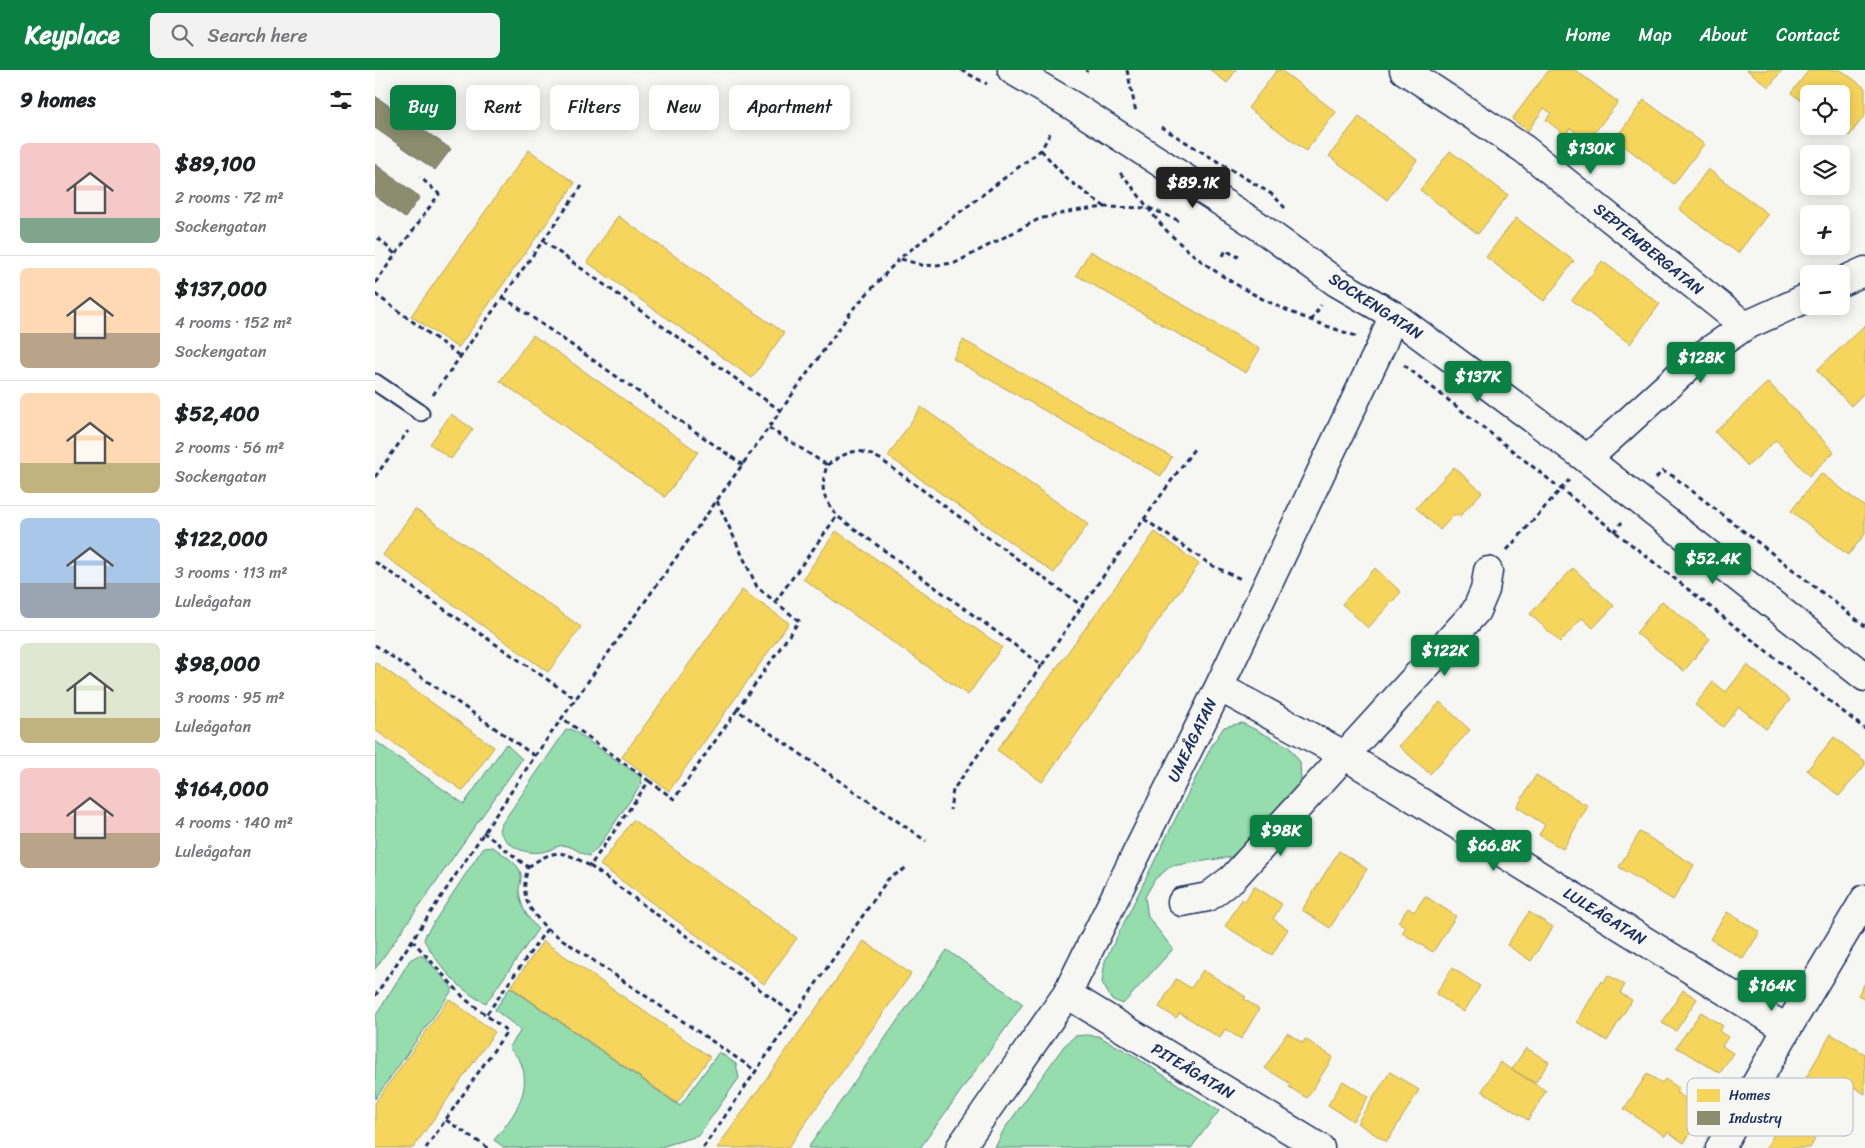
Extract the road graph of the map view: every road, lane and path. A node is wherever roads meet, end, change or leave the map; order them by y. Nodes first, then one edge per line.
1 (961, 70) edge
2 (1127, 70) edge
3 (1404, 70) edge
4 (1003, 79) edge
5 (1137, 112) dead end
6 (1052, 130) dead end
7 (1041, 150) junction
8 (1118, 170) dead end
9 (420, 178) dead end
10 (582, 186) dead end
11 (1105, 207) junction
12 (1149, 208) junction
13 (1180, 221) dead end
14 (378, 238) dead end
15 (543, 241) junction
16 (1239, 253) dead end
17 (395, 254) junction
18 (1223, 256) dead end
19 (900, 258) junction
20 (1865, 271) edge
21 (1850, 278) edge
22 (375, 283) edge
23 (375, 294) edge
24 (503, 297) junction
25 (1800, 301) edge
26 (1393, 315) junction
27 (1745, 326) junction
28 (1381, 344) junction
29 (461, 357) junction
30 (375, 382) edge
31 (781, 411) junction
32 (421, 413) junction
33 (769, 428) junction
34 (1194, 449) dead end
35 (1587, 459) junction
36 (827, 465) junction
37 (743, 466) junction
38 (376, 475) edge
39 (1560, 489) junction
40 (717, 501) junction
41 (837, 516) junction
42 (1144, 519) junction
43 (375, 562) edge
44 (1488, 571) joint
45 (1265, 590) junction
46 (775, 602) junction
47 (1082, 606) junction
48 (375, 645) edge
49 (1042, 665) junction
50 (1865, 677) edge
51 (1219, 687) junction
52 (576, 699) junction
53 (737, 710) junction
54 (562, 718) junction
55 (1865, 729) edge
56 (535, 756) junction
57 (1346, 756) junction
58 (649, 781) junction
59 (949, 810) dead end
60 (483, 832) junction
61 (926, 841) dead end
62 (590, 866) junction
63 (528, 867) junction
64 (906, 868) dead end
65 (1865, 899) edge
66 (1182, 902) dead end
67 (547, 929) junction
68 (411, 940) junction
69 (383, 983) junction
70 (375, 986) edge
71 (1067, 994) junction
72 (375, 996) edge
73 (486, 1015) junction
74 (795, 1015) junction
75 (1787, 1029) junction
76 (756, 1071) junction
77 (1759, 1078) edge
78 (446, 1120) junction
79 (1727, 1136) edge
80 (970, 1141) edge
81 (426, 1148) edge
82 (487, 1148) edge
83 (703, 1148) edge
84 (1320, 1148) edge
85 (1720, 1148) edge

1 - 4 path
2 - 5 path
3 - 27 street, SEPTEMBERGATAN
4 - 26 street, SOCKENGATAN
6 - 7 path
7 - 11 path
7 - 19 path
8 - 12 path
9 - 17 path
10 - 15 path
11 - 12 path
11 - 19 path
12 - 13 path
12 - 28 path
14 - 17 path
15 - 24 path
15 - 31 path
16 - 18 path
17 - 22 path
19 - 31 path
20 - 21 street
23 - 29 path
24 - 29 path
24 - 37 path
25 - 27 street
26 - 28 street, UMEÅGATAN
26 - 35 street, SOCKENGATAN
27 - 35 street
28 - 39 path
28 - 45 street, UMEÅGATAN
29 - 32 path
30 - 32 lane
31 - 33 path
32 - 38 path
33 - 36 path
33 - 37 path
34 - 42 path
35 - 39 path
35 - 50 street, SOCKENGATAN
36 - 41 path
36 - 47 path
37 - 40 path
39 - 44 path
39 - 55 path
40 - 46 path
40 - 52 path
41 - 46 path
41 - 49 path
42 - 45 path
42 - 47 path
43 - 52 path
44 - 57 street
45 - 51 street, UMEÅGATAN
46 - 53 path
47 - 49 path
48 - 56 path
49 - 59 path
51 - 57 street, LULEÅGATAN
51 - 71 street, UMEÅGATAN
52 - 54 path
53 - 58 path
53 - 61 path
54 - 56 path
54 - 58 path
56 - 60 path
57 - 66 street
57 - 75 street, LULEÅGATAN
58 - 62 path
60 - 63 path
60 - 68 path
62 - 63 path
62 - 74 path
63 - 67 path
64 - 74 path
65 - 75 street
67 - 73 path
67 - 76 path
68 - 69 path
68 - 73 path
69 - 70 path
69 - 72 path
71 - 80 street, UMEÅGATAN
71 - 84 street, PITEÅGATAN
73 - 78 path
74 - 76 path
75 - 77 street
76 - 83 path
78 - 81 path
78 - 82 path
79 - 85 street

